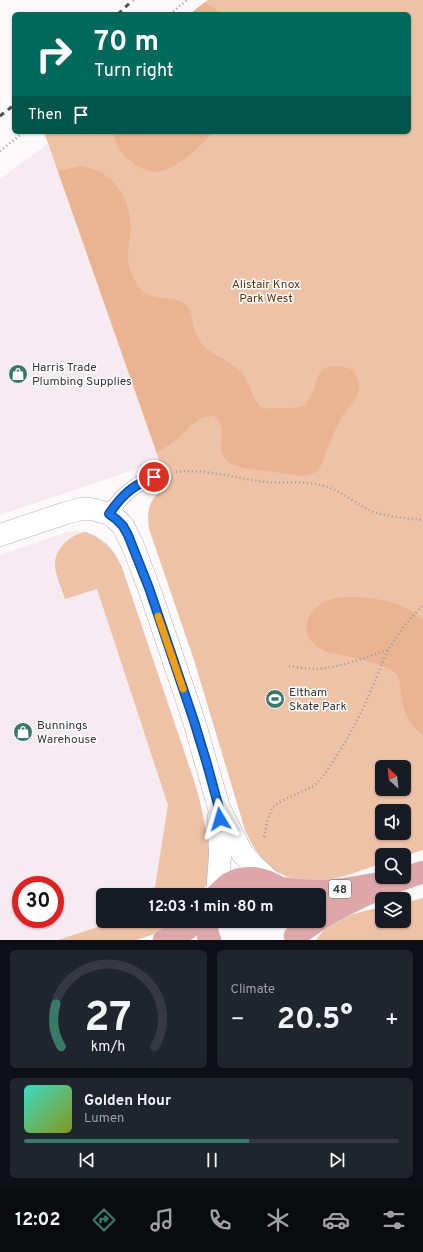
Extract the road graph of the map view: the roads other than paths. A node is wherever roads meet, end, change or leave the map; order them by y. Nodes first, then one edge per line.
1 (154, 477) road end
2 (109, 514) junction
3 (0, 535) edge
4 (219, 808) junction
5 (423, 872) edge
6 (411, 876) edge
7 (375, 884) edge
8 (390, 884) edge
9 (217, 888) edge
10 (224, 888) edge
11 (279, 888) edge
12 (326, 891) edge
13 (326, 916) edge
14 (188, 928) edge
15 (207, 928) edge
16 (164, 940) edge
17 (210, 940) edge

1 - 2 lane
2 - 3 street
2 - 4 street
4 - 9 street
4 - 11 street
5 - 6 main road, 48
7 - 12 main road, 48
8 - 13 main road, 48
10 - 11 main road, 48
14 - 16 main road
15 - 17 main road

